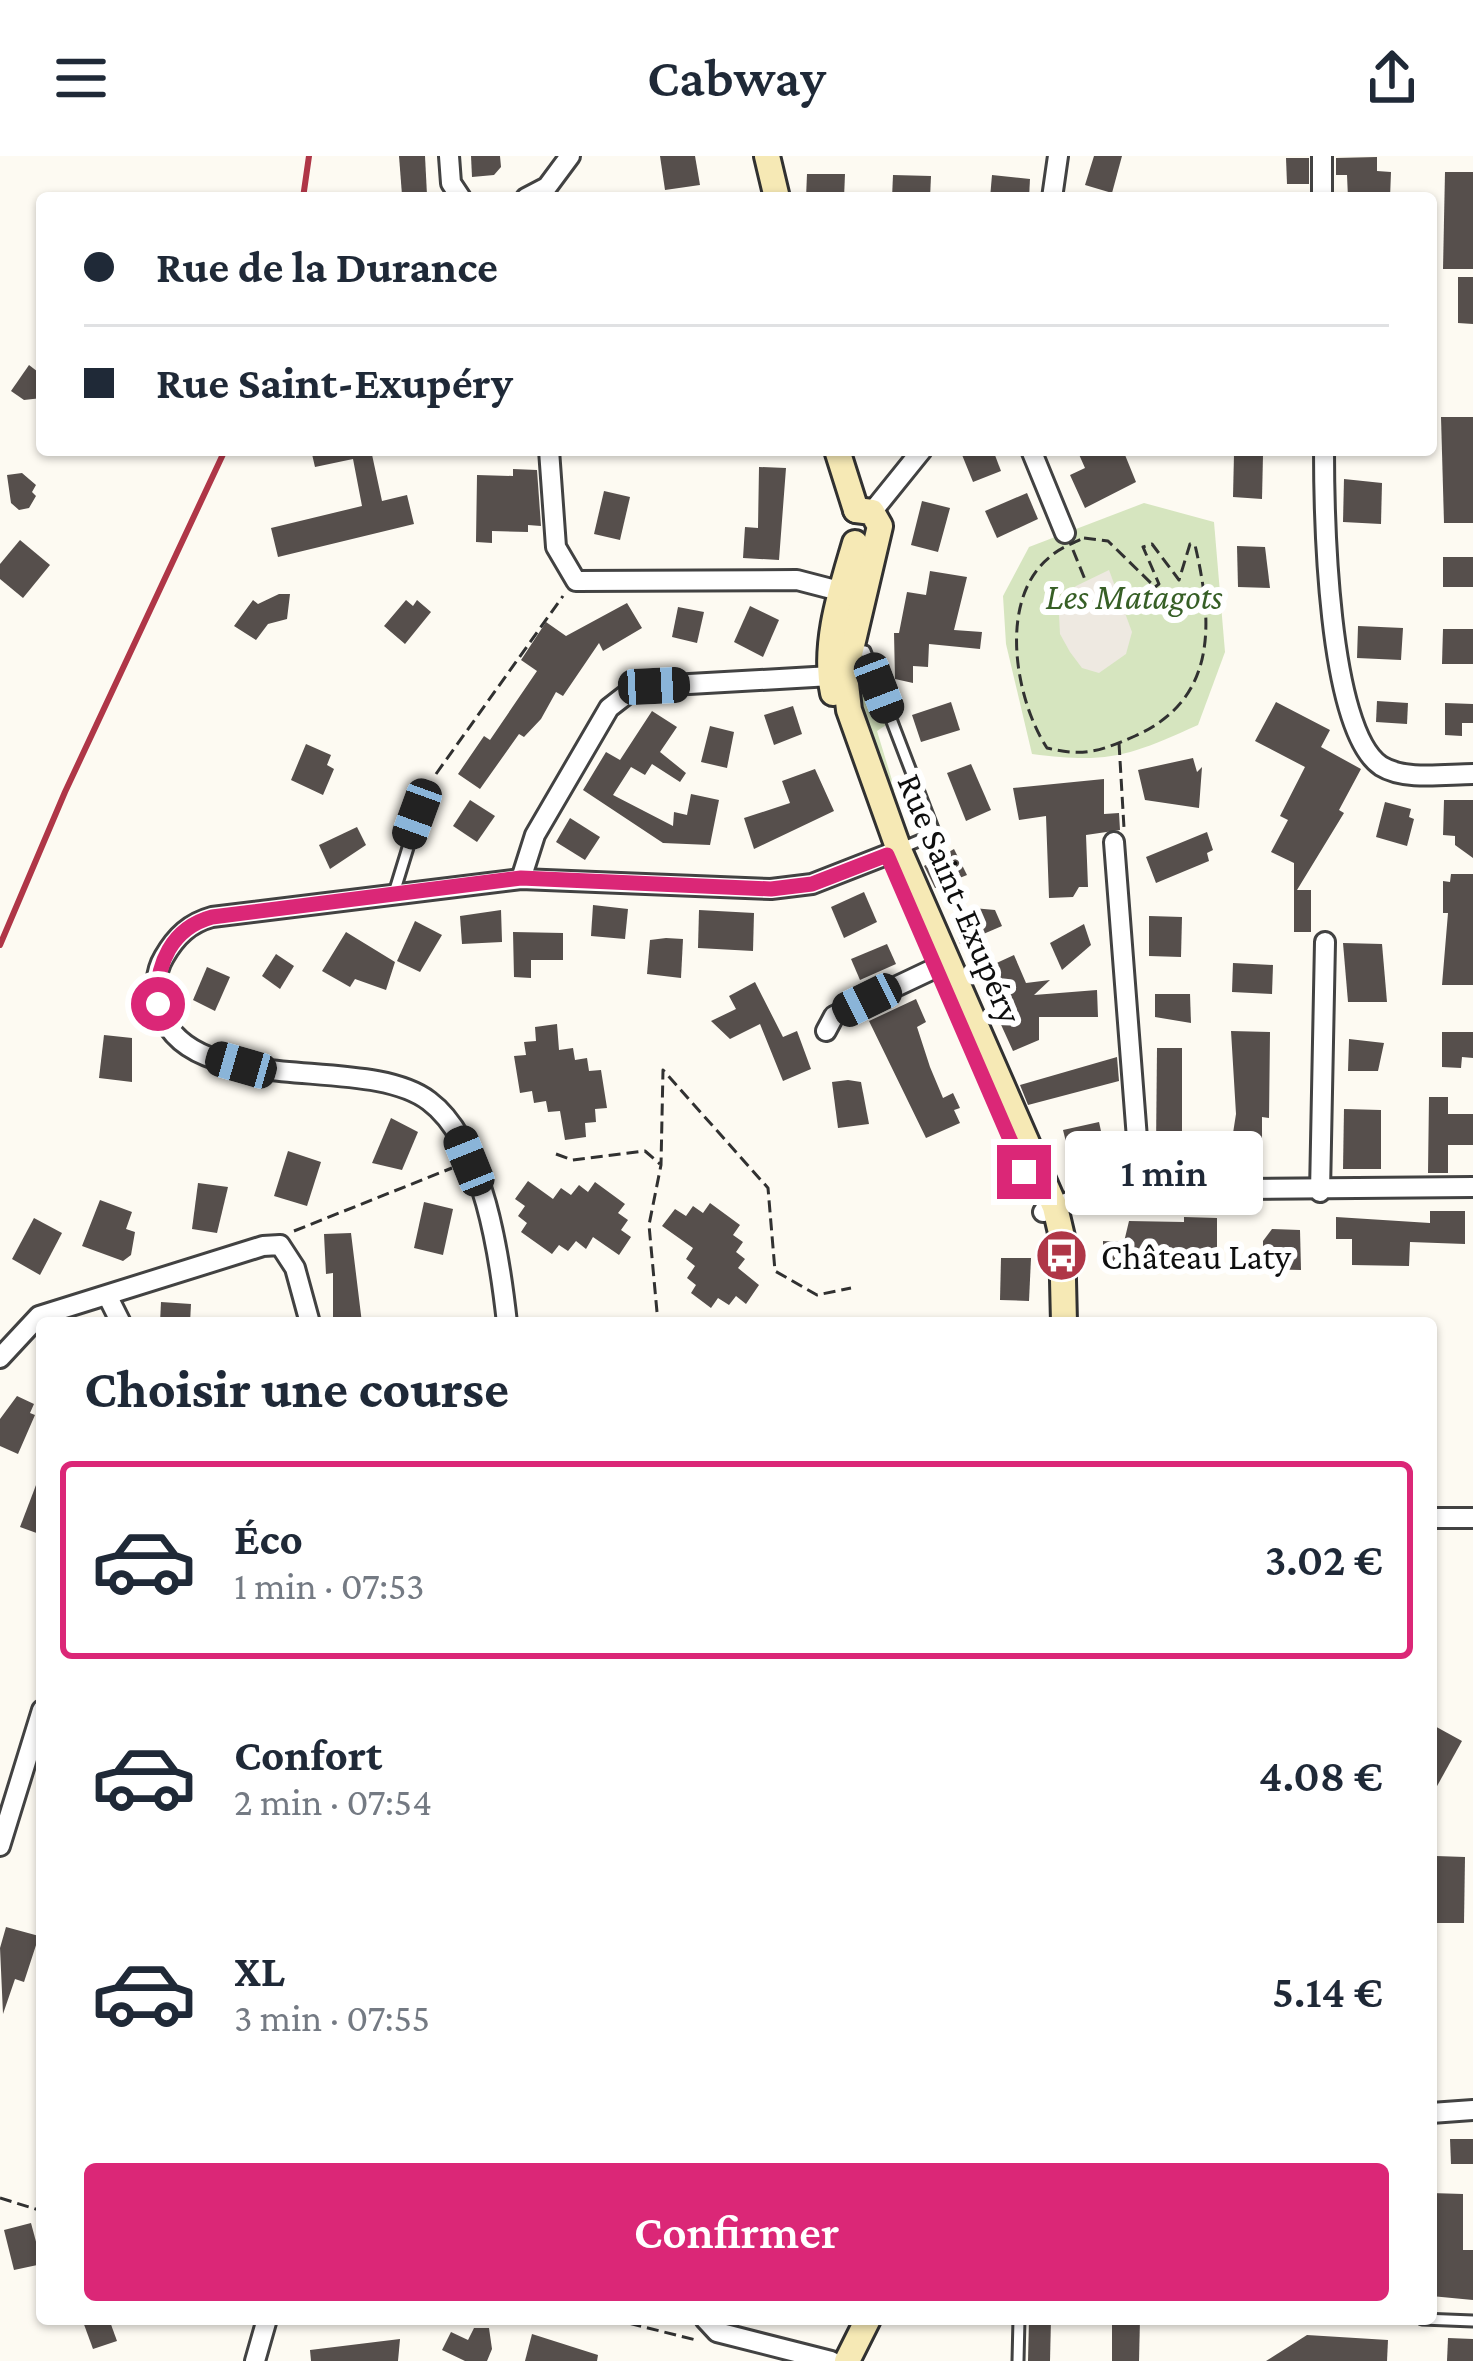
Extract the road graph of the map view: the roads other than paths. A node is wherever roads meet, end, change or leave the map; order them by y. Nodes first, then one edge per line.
1 (449, 156) edge
2 (570, 156) edge
3 (766, 156) edge
4 (778, 156) edge
5 (1058, 156) edge
6 (1322, 156) edge
7 (458, 192) edge
8 (537, 192) edge
9 (775, 192) edge
10 (787, 192) edge
11 (1053, 192) edge
12 (1322, 192) edge
13 (549, 456) edge
14 (840, 456) edge
15 (916, 456) edge
16 (1033, 456) edge
17 (1324, 456) edge
18 (864, 511) junction
19 (1068, 539) road end
20 (851, 594) junction
21 (843, 662) junction
22 (1473, 775) edge
23 (425, 789) road end
24 (1114, 842) road end
25 (893, 852) junction
26 (521, 878) junction
27 (394, 893) junction
28 (1325, 942) dead end
29 (941, 964) junction
30 (826, 1031) dead end
31 (1473, 1187) edge
32 (1142, 1190) junction
33 (1320, 1192) junction
34 (1049, 1209) junction
35 (108, 1297) junction
36 (38, 1317) edge
37 (118, 1317) edge
38 (308, 1317) edge
39 (506, 1317) edge
40 (1063, 1317) edge
41 (36, 1319) edge
42 (0, 1358) edge
43 (1437, 1517) edge
44 (1473, 1518) edge
45 (36, 1734) edge
46 (0, 1846) edge
47 (1473, 2110) edge
48 (1437, 2113) edge
49 (1437, 2320) edge
50 (1473, 2321) edge
51 (265, 2325) edge
52 (711, 2325) edge
53 (865, 2325) edge
54 (1019, 2325) edge
55 (255, 2361) edge
56 (831, 2361) edge
57 (847, 2361) edge
58 (1018, 2361) edge

1 - 7 street
2 - 8 street
3 - 9 main road
4 - 10 main road
5 - 11 street
6 - 12 street
13 - 20 street
14 - 18 main road
15 - 18 street
16 - 19 street
17 - 22 street
18 - 20 main road, Rue Saint-Exupéry
20 - 21 main road, Rue Saint-Exupéry
21 - 25 main road, Rue Saint-Exupéry
21 - 25 lane
21 - 26 street
23 - 27 lane
24 - 32 street
25 - 26 street
25 - 29 main road, Rue Saint-Exupéry
26 - 27 street
27 - 39 street
28 - 33 street
29 - 30 street
29 - 34 main road, Rue Saint-Exupéry
31 - 33 street
32 - 33 street
32 - 34 street
34 - 40 main road, Rue Saint-Exupéry
35 - 36 street
35 - 37 street
35 - 38 street
41 - 42 street
43 - 44 street
45 - 46 street
47 - 48 street
49 - 50 lane
51 - 55 street
52 - 56 street
53 - 57 main road
54 - 58 lane

